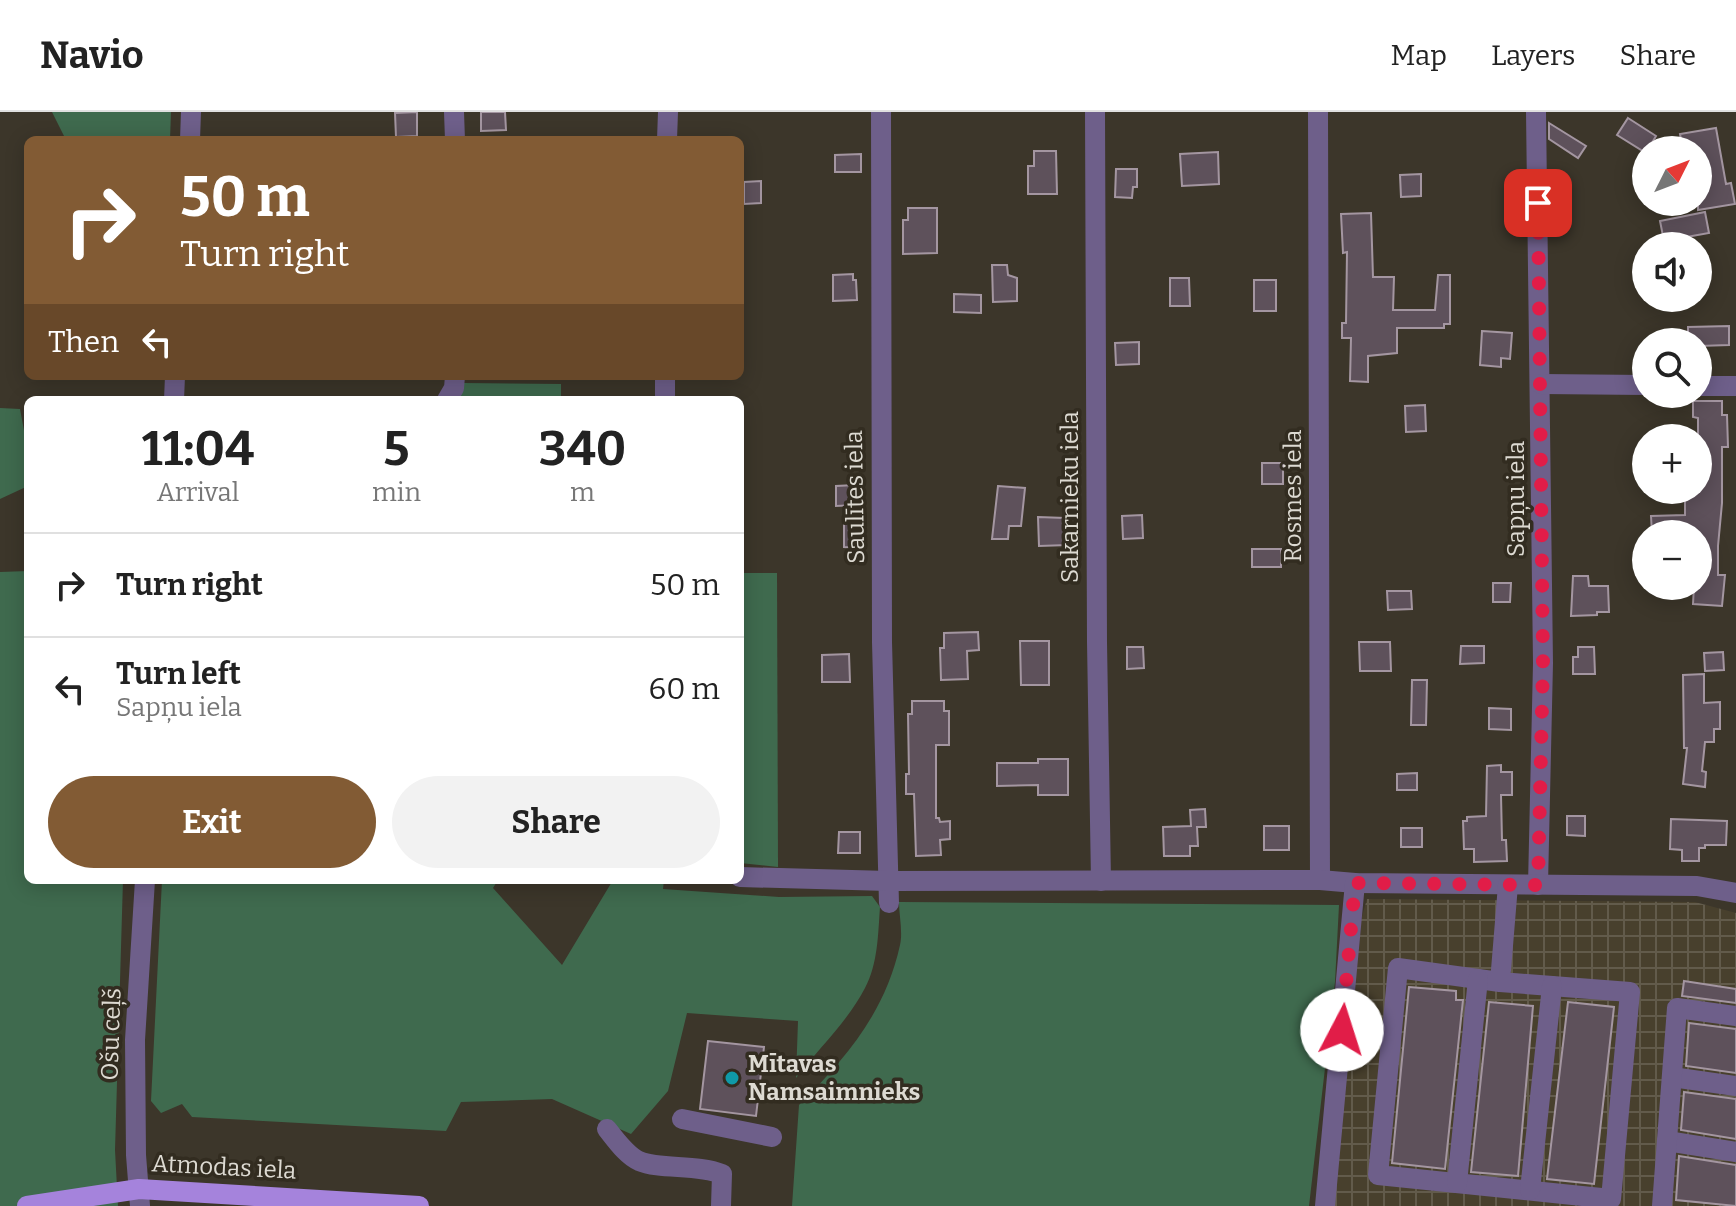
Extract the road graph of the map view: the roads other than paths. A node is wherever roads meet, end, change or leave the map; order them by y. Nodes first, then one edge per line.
1 (191, 112) edge
2 (454, 112) edge
3 (668, 112) edge
4 (881, 112) edge
5 (1095, 112) edge
6 (1318, 112) edge
7 (1536, 112) edge
8 (190, 136) edge
9 (455, 136) edge
10 (667, 136) edge
11 (1541, 384) junction
12 (1632, 385) edge
13 (1712, 386) edge
14 (1736, 386) edge
15 (744, 877) edge
16 (1320, 880) junction
17 (888, 881) junction
18 (1101, 881) junction
19 (1355, 883) junction
20 (145, 884) edge
21 (1508, 885) junction
22 (1538, 885) junction
23 (1736, 893) edge
24 (889, 903) dead end
25 (1478, 979) junction
26 (1500, 982) junction
27 (1552, 986) junction
28 (1736, 1016) edge
29 (1672, 1077) junction
30 (1736, 1086) edge
31 (682, 1119) dead end
32 (607, 1129) dead end
33 (772, 1137) dead end
34 (1667, 1141) junction
35 (1736, 1152) edge
36 (1457, 1183) junction
37 (1530, 1190) junction
38 (140, 1198) edge
39 (27, 1206) edge
40 (419, 1206) edge
41 (721, 1206) edge
42 (1325, 1206) edge
43 (1662, 1206) edge

1 - 8 street
2 - 9 street
3 - 10 street
4 - 17 street, Saulītes iela
5 - 18 street, Sakarnieku iela
6 - 16 street, Rosmes iela
7 - 11 street, Sapņu iela
11 - 12 street
11 - 22 street, Sapņu iela
13 - 14 street
15 - 17 street
16 - 18 street
16 - 19 street
17 - 18 street
17 - 24 street, Saulītes iela
19 - 21 street
19 - 42 street
20 - 38 street, Ošu ceļš
21 - 22 street
21 - 26 street
22 - 23 street
25 - 26 street
25 - 36 street
25 - 36 street
26 - 27 street
27 - 37 street
27 - 37 street
28 - 29 street
29 - 30 street
29 - 34 street
31 - 33 street
32 - 41 street
34 - 35 street
34 - 43 street
36 - 37 street
38 - 39 main road, Atmodas iela
38 - 40 main road, Atmodas iela

